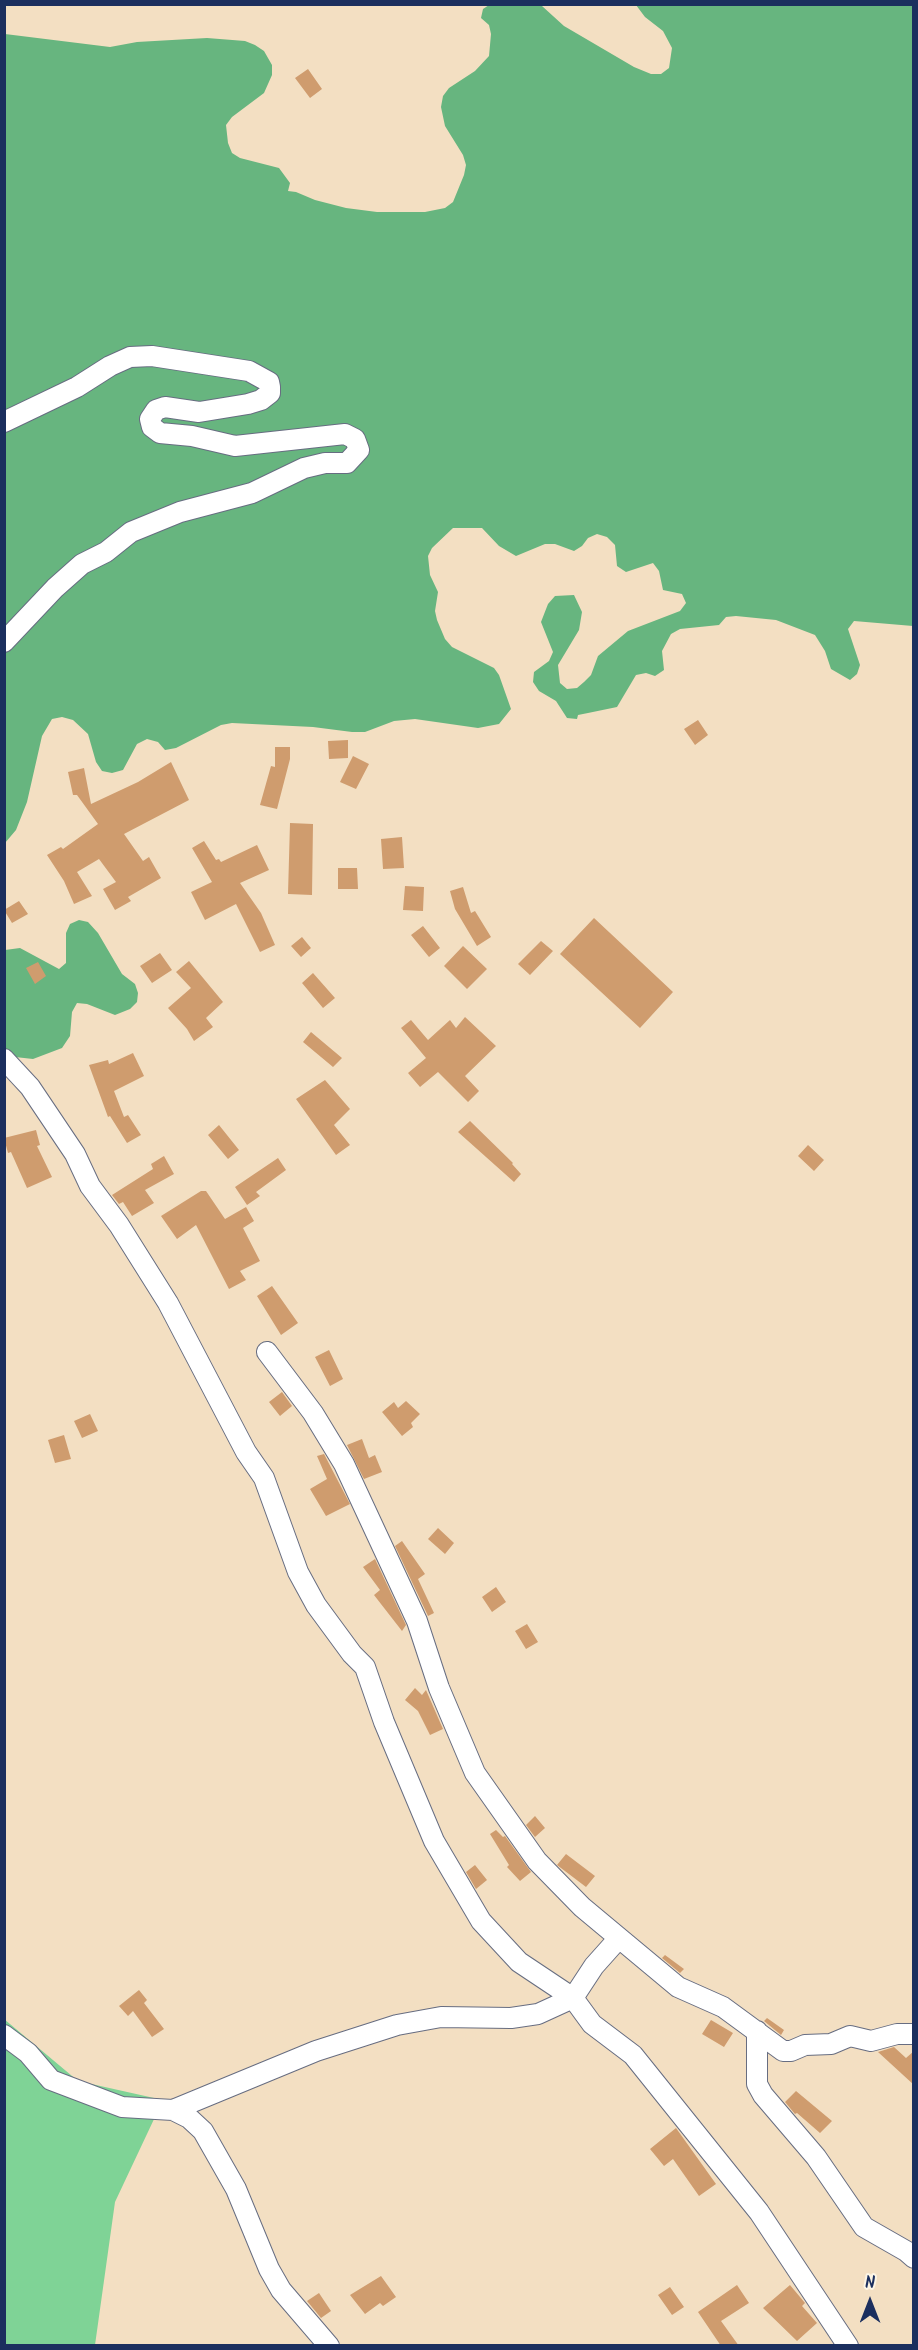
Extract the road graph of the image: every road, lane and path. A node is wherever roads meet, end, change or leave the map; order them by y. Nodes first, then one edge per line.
1 (4, 422) edge
2 (4, 642) edge
3 (4, 1059) edge
4 (267, 1352) dead end
5 (619, 1938) junction
6 (573, 1998) junction
7 (757, 2031) junction
8 (914, 2034) edge
9 (4, 2035) edge
10 (173, 2110) junction
11 (914, 2258) edge
12 (328, 2346) edge
13 (848, 2346) edge

1 - 2 street
3 - 6 street
4 - 5 street
5 - 6 street
5 - 7 street
6 - 10 street
6 - 13 street
7 - 8 street
7 - 11 street
9 - 10 street
10 - 12 street

